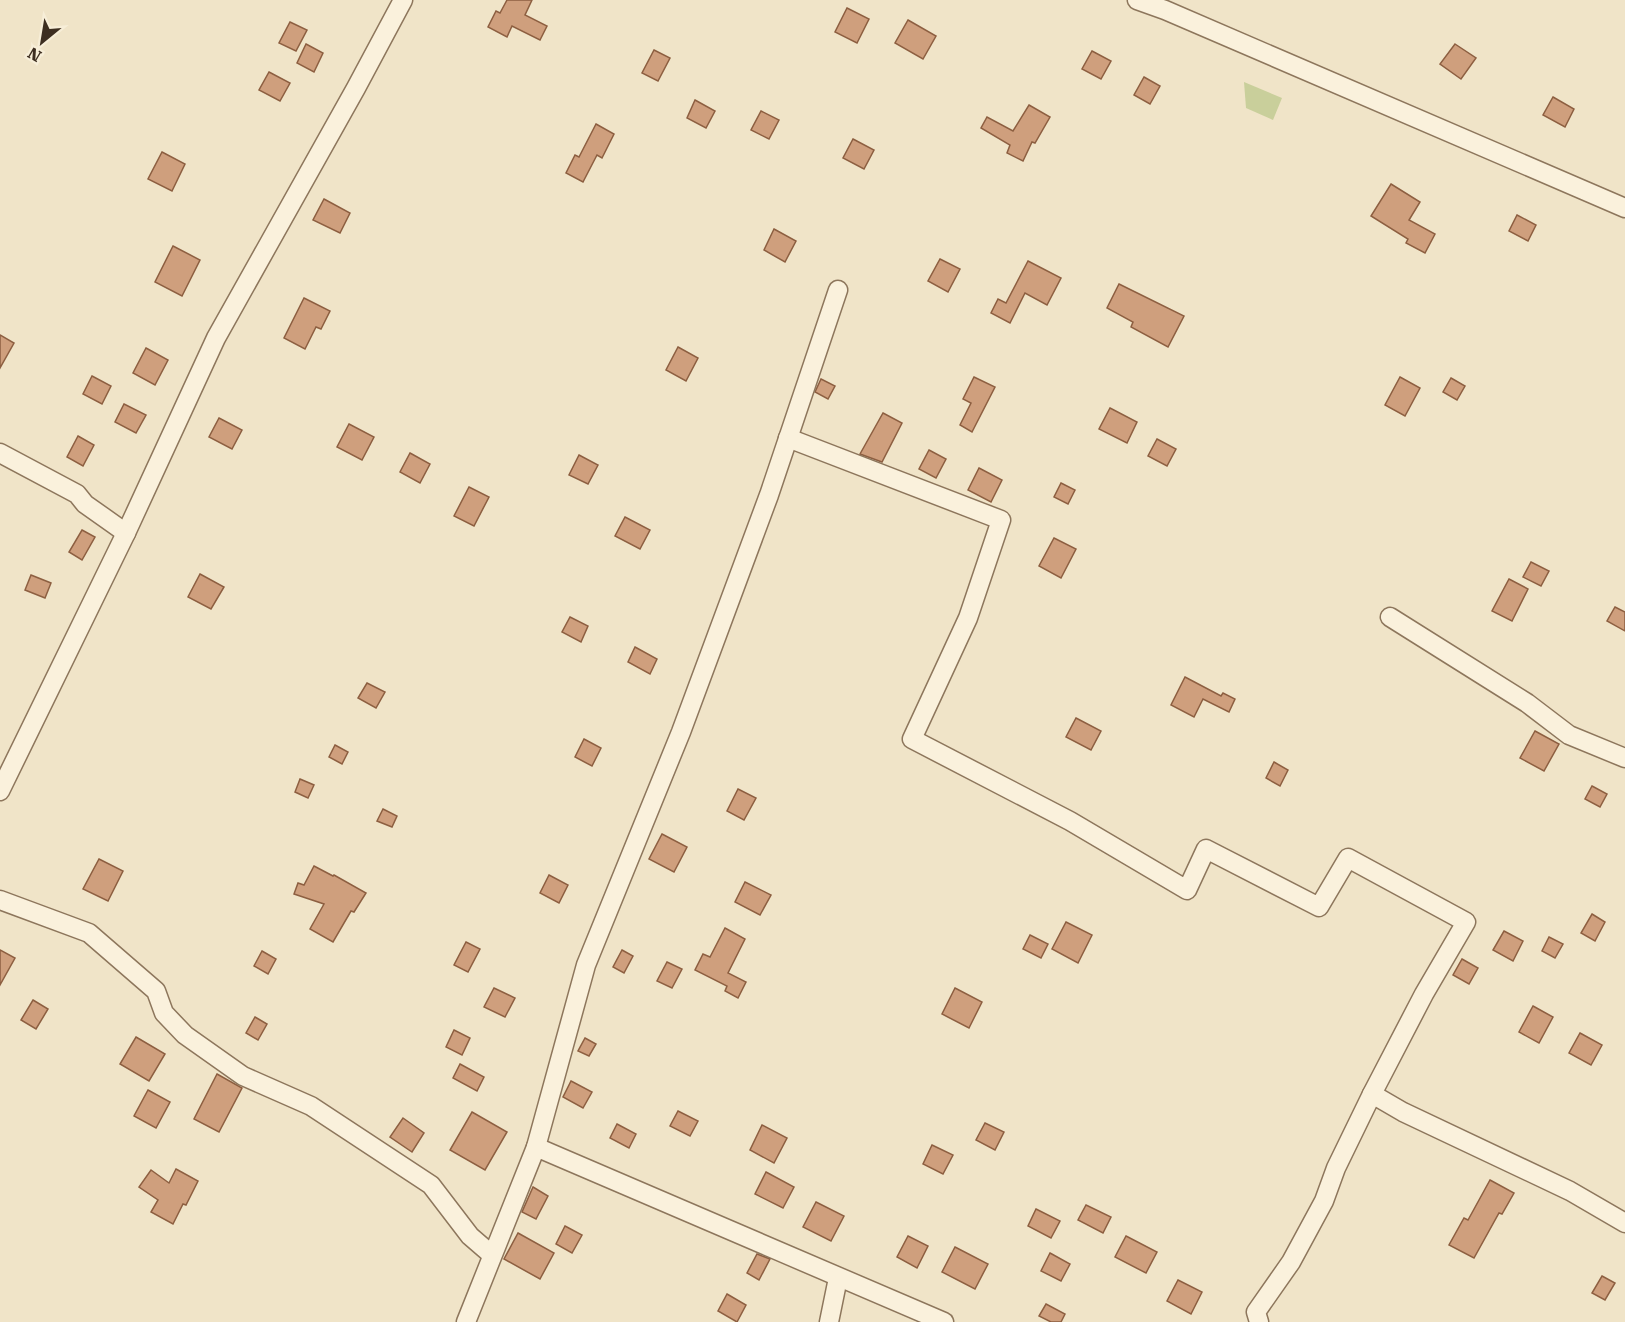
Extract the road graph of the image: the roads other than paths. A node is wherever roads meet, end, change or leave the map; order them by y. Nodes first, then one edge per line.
1 (403, 0) edge
2 (1137, 0) edge
3 (1625, 208) edge
4 (837, 290) dead end
5 (788, 438) junction
6 (0, 453) edge
7 (126, 533) junction
8 (1390, 617) dead end
9 (1625, 758) edge
10 (0, 791) edge
11 (0, 900) edge
12 (1372, 1094) junction
13 (536, 1147) junction
14 (1625, 1224) edge
15 (492, 1255) junction
16 (838, 1278) junction
17 (465, 1322) edge
18 (829, 1322) edge
19 (944, 1322) edge
20 (1259, 1322) edge

1 - 7 street
2 - 3 street
4 - 5 street
5 - 12 street
5 - 13 street
6 - 7 street
7 - 10 street
8 - 9 street
11 - 15 street
12 - 14 street
12 - 20 street
13 - 15 street
13 - 16 street
15 - 17 street
16 - 18 street
16 - 19 street

